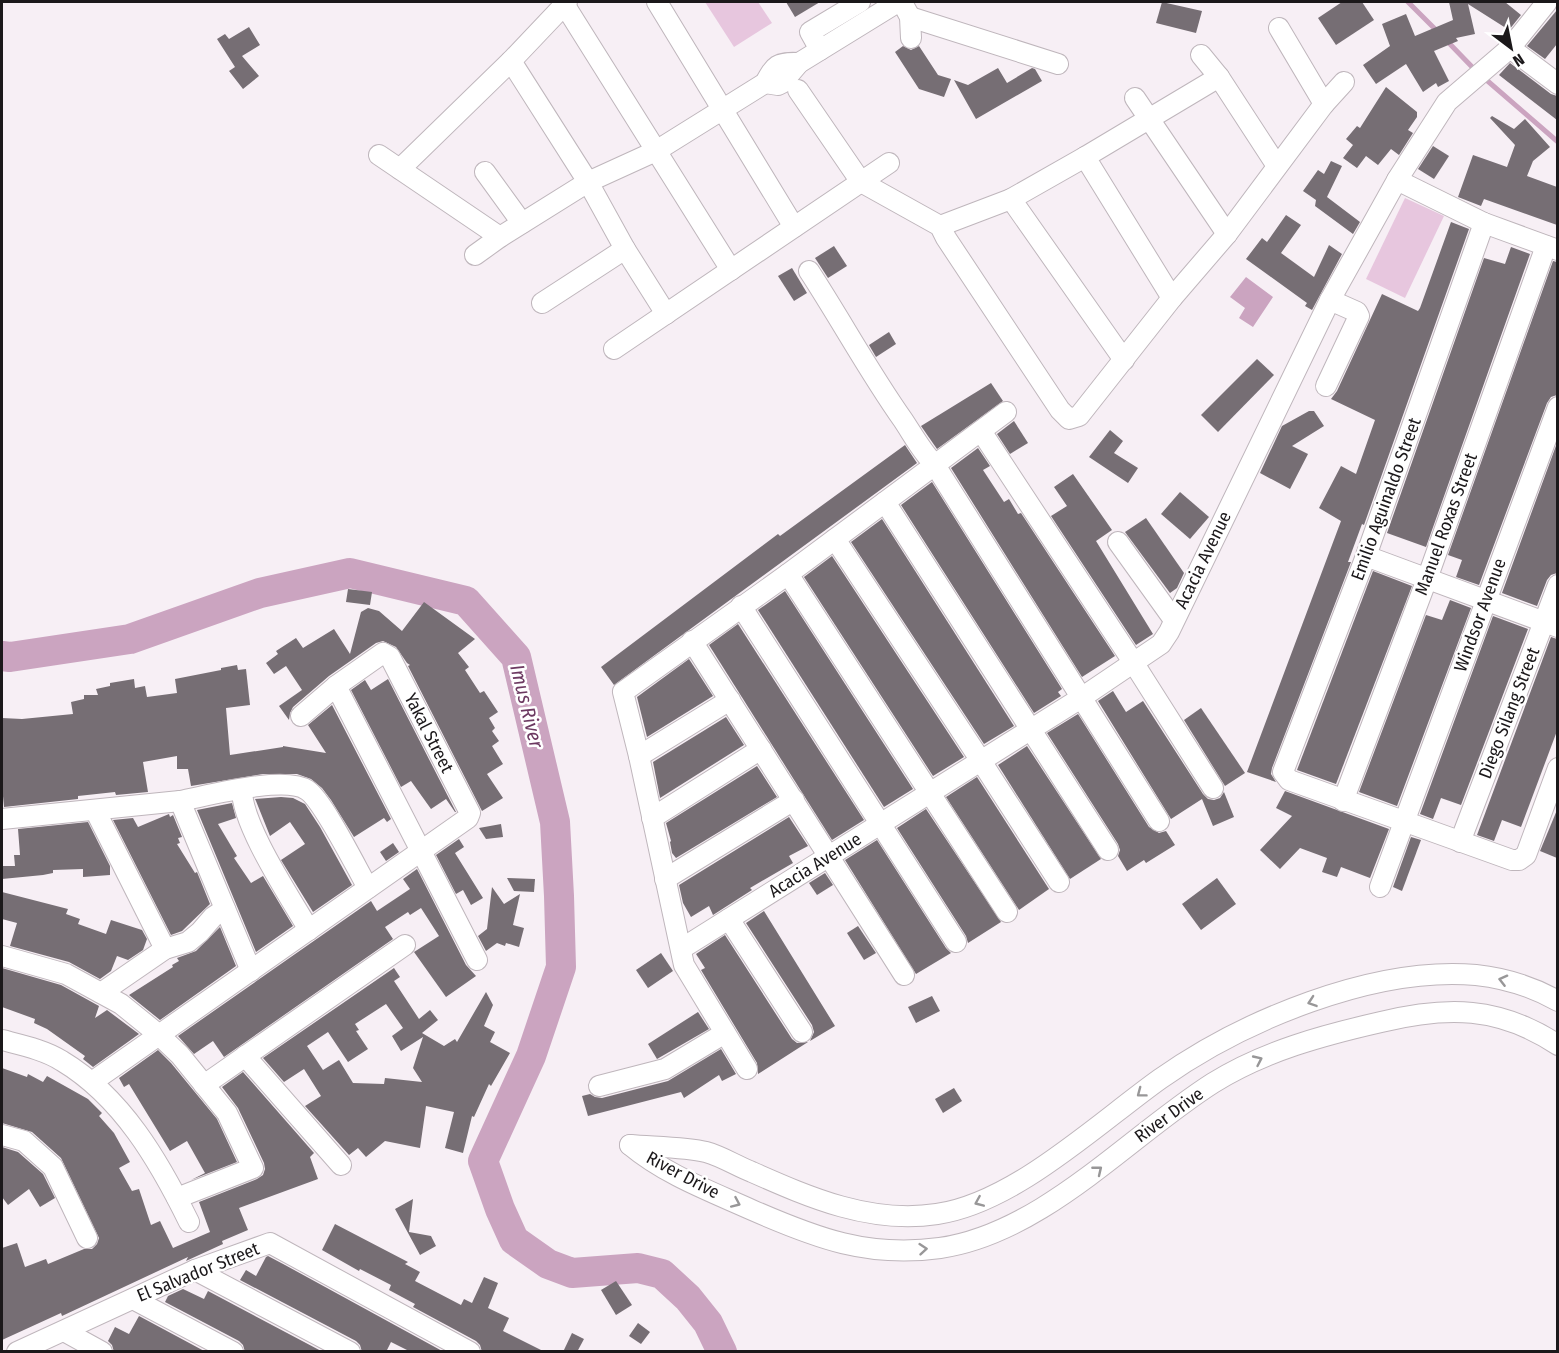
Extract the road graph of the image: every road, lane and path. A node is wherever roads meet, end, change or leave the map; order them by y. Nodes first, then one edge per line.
1 (657, 2) edge
2 (860, 2) edge
3 (1547, 2) edge
4 (565, 3) edge
5 (903, 6) edge
6 (1279, 28) dead end
7 (911, 38) dead end
8 (1510, 48) junction
9 (820, 50) junction
10 (1201, 55) dead end
11 (511, 62) junction
12 (1058, 64) dead end
13 (1219, 77) junction
14 (1344, 82) dead end
15 (1557, 84) edge
16 (798, 90) dead end
17 (1135, 98) dead end
18 (1324, 104) junction
19 (723, 110) junction
20 (1148, 118) junction
21 (656, 151) junction
22 (379, 155) dead end
23 (1085, 157) junction
24 (889, 163) dead end
25 (1277, 166) junction
26 (400, 169) junction
27 (485, 172) dead end
28 (1397, 180) junction
29 (588, 182) junction
30 (861, 182) junction
31 (1011, 199) junction
32 (522, 223) junction
33 (1484, 223) junction
34 (940, 226) junction
35 (794, 227) junction
36 (1227, 234) junction
37 (500, 237) junction
38 (1552, 248) edge
39 (625, 249) junction
40 (475, 255) dead end
41 (731, 270) junction
42 (809, 271) dead end
43 (1172, 298) junction
44 (1330, 300) junction
45 (542, 303) dead end
46 (666, 314) junction
47 (614, 349) dead end
48 (1124, 360) junction
49 (1326, 386) dead end
50 (1557, 407) edge
51 (1006, 412) dead end
52 (981, 431) junction
53 (935, 465) junction
54 (885, 502) junction
55 (835, 539) junction
56 (1118, 542) dead end
57 (1366, 556) junction
58 (788, 574) junction
59 (1427, 579) junction
60 (1557, 585) edge
61 (1485, 601) junction
62 (741, 606) junction
63 (1174, 620) junction
64 (1551, 625) edge
65 (692, 641) junction
66 (1133, 662) junction
67 (336, 686) junction
68 (1081, 698) junction
69 (730, 700) junction
70 (301, 716) dead end
71 (1031, 730) junction
72 (761, 749) junction
73 (639, 756) junction
74 (981, 761) junction
75 (1557, 768) edge
76 (1213, 788) dead end
77 (242, 789) junction
78 (930, 792) junction
79 (794, 800) junction
80 (180, 801) junction
81 (1343, 801) junction
82 (95, 810) junction
83 (652, 818) junction
84 (2, 819) edge
85 (1159, 821) dead end
86 (881, 823) junction
87 (1404, 823) junction
88 (1460, 842) junction
89 (1108, 850) dead end
90 (421, 851) junction
91 (829, 856) junction
92 (665, 879) junction
93 (1059, 882) dead end
94 (1380, 887) dead end
95 (368, 888) junction
96 (225, 909) junction
97 (1007, 912) dead end
98 (729, 919) junction
99 (309, 930) junction
100 (956, 942) dead end
101 (405, 945) dead end
102 (165, 949) junction
103 (681, 949) junction
104 (2, 956) edge
105 (477, 960) dead end
106 (251, 971) junction
107 (904, 975) dead end
108 (101, 993) junction
109 (1557, 1001) edge
110 (802, 1032) dead end
111 (725, 1033) junction
112 (158, 1034) junction
113 (2, 1040) edge
114 (1557, 1045) edge
115 (244, 1056) junction
116 (747, 1069) dead end
117 (92, 1082) junction
118 (204, 1085) junction
119 (599, 1086) dead end
120 (2, 1135) edge
121 (341, 1165) dead end
122 (177, 1198) junction
123 (189, 1222) dead end
124 (87, 1238) dead end
125 (195, 1270) junction
126 (133, 1299) junction
127 (64, 1331) junction
128 (17, 1352) edge
129 (53, 1352) edge
130 (102, 1352) edge
131 (233, 1352) edge
132 (350, 1352) edge
133 (470, 1352) edge

1 - 19 street
2 - 9 street
3 - 8 street, Acacia Avenue
4 - 11 street
4 - 21 street
5 - 7 street
5 - 9 street
5 - 12 street
6 - 18 street
8 - 15 street
8 - 28 street, Acacia Avenue
9 - 19 street
10 - 13 street
11 - 26 street
11 - 29 street
13 - 20 street
13 - 25 street
14 - 18 street
16 - 30 street
17 - 20 street
18 - 25 street
19 - 21 street
19 - 35 street
20 - 23 street
20 - 36 street
21 - 29 street
21 - 41 street
22 - 26 street
23 - 31 street
23 - 43 street
24 - 30 street
25 - 36 street
26 - 37 street
27 - 32 street
28 - 33 street
28 - 44 street, Acacia Avenue
29 - 32 street
29 - 39 street
30 - 34 street
30 - 35 street
31 - 34 street
31 - 48 street
32 - 37 street
33 - 38 street
33 - 57 street, Emilio Aguinaldo Street
34 - 48 street
35 - 41 street
36 - 43 street
37 - 40 street
38 - 59 street, Manuel Roxas Street
39 - 45 street
39 - 46 street
41 - 46 street
42 - 53 street
43 - 48 street
44 - 49 street
44 - 63 street, Acacia Avenue
46 - 47 street
50 - 61 street, Windsor Avenue
51 - 52 street
52 - 53 street
52 - 66 street
53 - 54 street
53 - 68 street
54 - 55 street
54 - 71 street
55 - 58 street
55 - 74 street
56 - 63 street
57 - 59 street
57 - 81 street, Emilio Aguinaldo Street
58 - 62 street
58 - 78 street
59 - 61 street
59 - 81 street, Manuel Roxas Street
60 - 64 street, Diego Silang Street
61 - 64 street
61 - 87 street, Windsor Avenue
62 - 65 street
62 - 86 street
63 - 66 street, Acacia Avenue
64 - 88 street, Diego Silang Street
65 - 69 street
65 - 73 street
66 - 68 street, Acacia Avenue
66 - 76 street
67 - 70 street
67 - 90 street
67 - 90 street, Yakal Street
68 - 71 street, Acacia Avenue
68 - 85 street
69 - 72 street
69 - 73 street
71 - 74 street, Acacia Avenue
71 - 89 street
72 - 79 street
72 - 83 street
73 - 83 street
74 - 78 street, Acacia Avenue
74 - 93 street
75 - 88 street
77 - 80 street
77 - 95 street
77 - 99 street
78 - 86 street, Acacia Avenue
78 - 97 street
79 - 91 street
79 - 92 street
80 - 82 street
80 - 96 street
81 - 87 street
82 - 84 street
82 - 102 street
83 - 92 street
86 - 91 street, Acacia Avenue
86 - 100 street
87 - 88 street
87 - 94 street, Windsor Avenue
90 - 95 street
90 - 105 street
91 - 98 street, Acacia Avenue
91 - 107 street
92 - 103 street
95 - 99 street
96 - 102 street
96 - 106 street
98 - 103 street, Acacia Avenue
98 - 110 street
99 - 106 street
101 - 115 street
102 - 108 street
103 - 111 street
104 - 108 street
106 - 112 street
108 - 112 street
109 -> 114 street, River Drive
111 - 116 street
111 - 119 street
112 - 117 street
112 - 118 street
113 - 117 street
115 - 118 street
115 - 121 street
117 - 122 street
118 - 122 street
120 - 124 street
122 - 123 street
125 - 126 street, El Salvador Street
125 - 132 street
125 - 133 street, El Salvador Street
126 - 127 street, El Salvador Street
126 - 131 street
127 - 128 street, El Salvador Street
127 - 129 street
127 - 130 street

